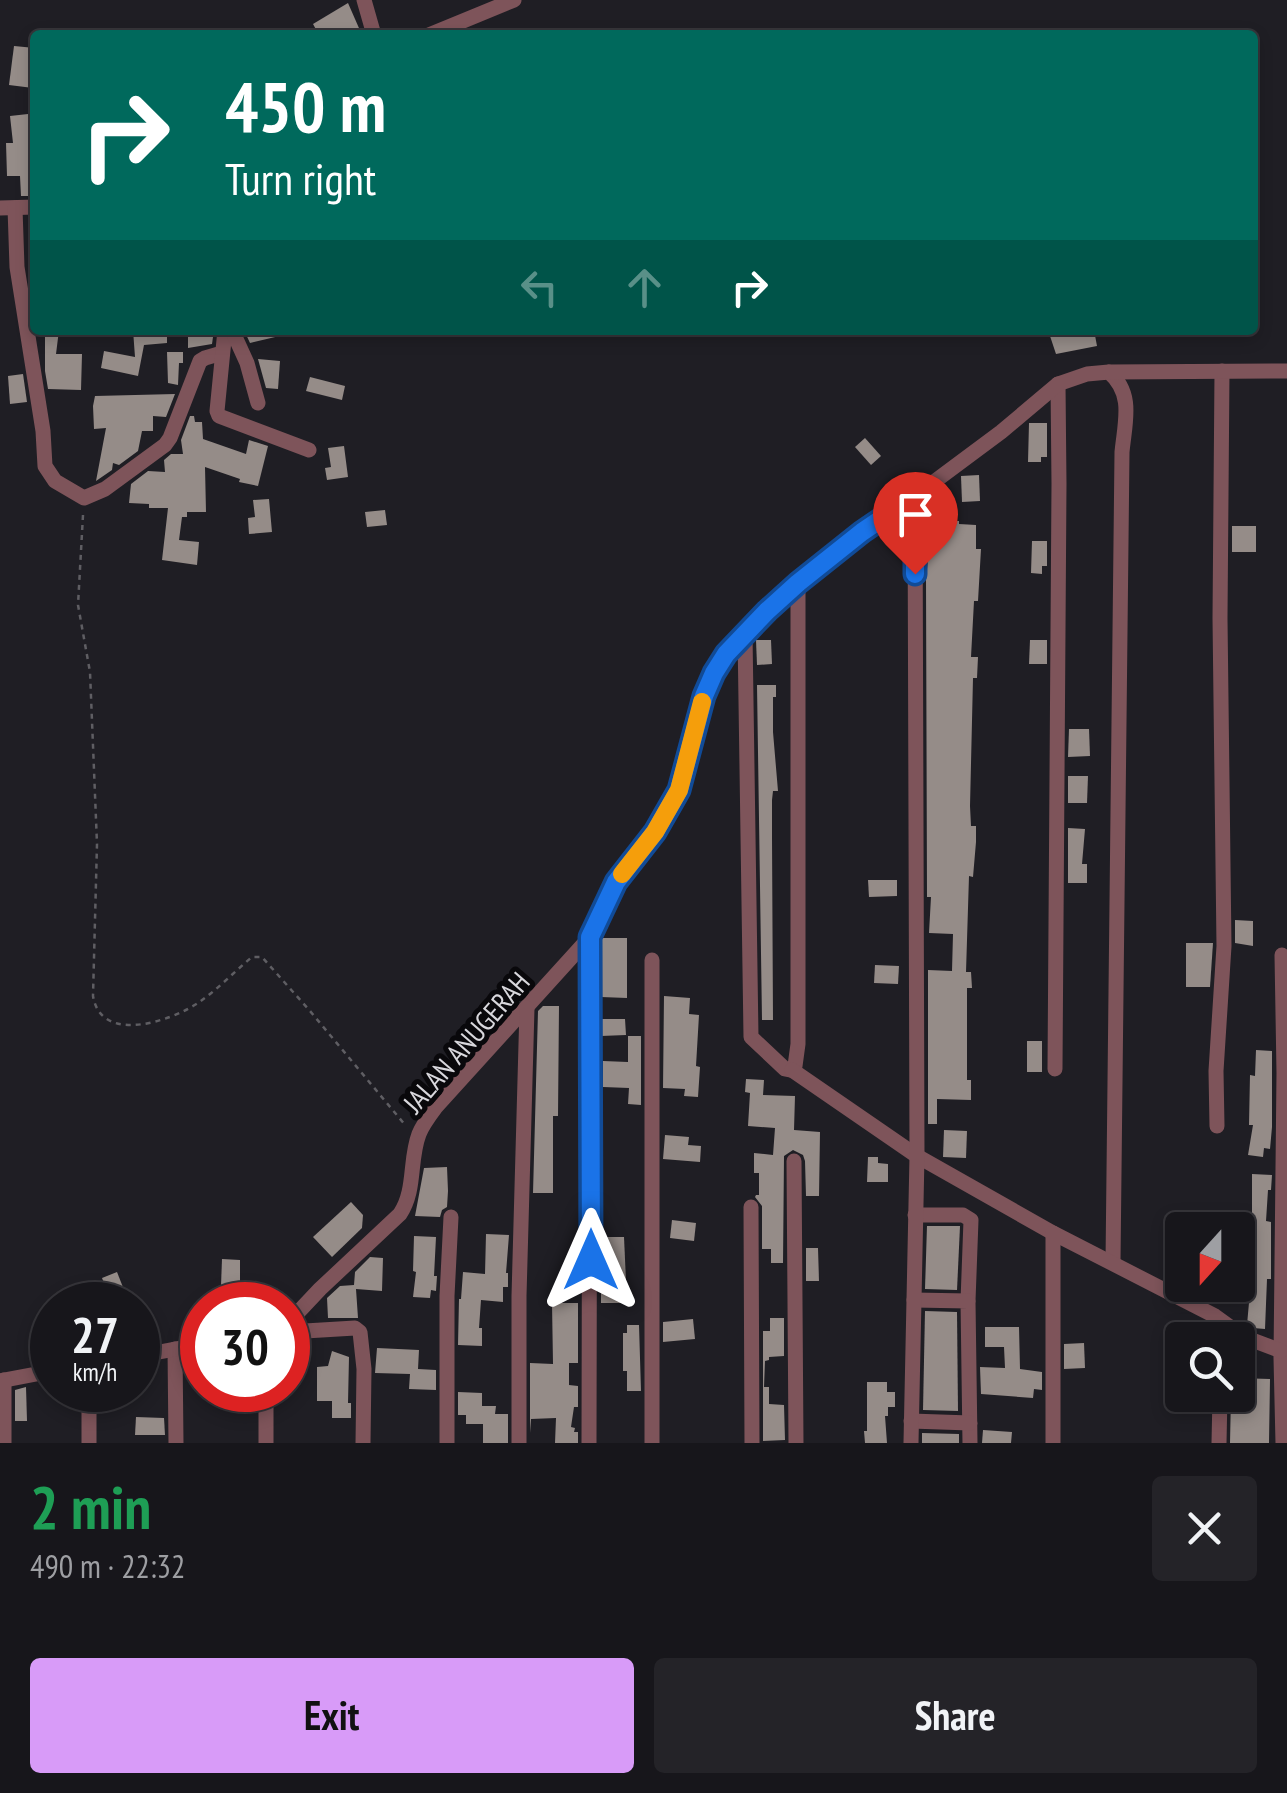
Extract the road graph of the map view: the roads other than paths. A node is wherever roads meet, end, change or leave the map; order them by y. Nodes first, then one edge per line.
1 (364, 0) edge
2 (514, 0) edge
3 (373, 30) edge
4 (442, 30) edge
5 (8, 208) edge
6 (227, 335) edge
7 (231, 335) edge
8 (222, 353) junction
9 (1222, 371) junction
10 (1287, 371) edge
11 (1108, 372) junction
12 (1058, 384) junction
13 (258, 403) dead end
14 (310, 450) dead end
15 (915, 496) junction
16 (798, 583) junction
17 (745, 634) junction
18 (590, 937) junction
19 (1282, 955) dead end
20 (652, 960) dead end
21 (527, 1008) junction
22 (1055, 1069) dead end
23 (792, 1070) junction
24 (1217, 1126) dead end
25 (916, 1156) junction
26 (794, 1161) dead end
27 (751, 1207) dead end
28 (916, 1215) junction
29 (451, 1217) dead end
30 (1053, 1233) junction
31 (1113, 1262) junction
32 (914, 1300) junction
33 (968, 1301) junction
34 (310, 1302) edge
35 (310, 1330) edge
36 (180, 1348) edge
37 (176, 1349) junction
38 (160, 1352) edge
39 (1281, 1355) junction
40 (30, 1375) edge
41 (2, 1381) edge
42 (89, 1412) edge
43 (266, 1412) edge
44 (1220, 1412) edge
45 (911, 1421) junction
46 (970, 1423) junction
47 (4, 1443) edge
48 (89, 1443) edge
49 (176, 1443) edge
50 (266, 1443) edge
51 (363, 1443) edge
52 (447, 1443) edge
53 (519, 1443) edge
54 (589, 1443) edge
55 (652, 1443) edge
56 (752, 1443) edge
57 (796, 1443) edge
58 (911, 1443) edge
59 (970, 1443) edge
60 (1053, 1443) edge
61 (1219, 1443) edge
62 (1283, 1443) edge

1 - 3 street
2 - 4 street
5 - 8 street
6 - 8 street
7 - 13 street
8 - 14 street
9 - 10 street
9 - 11 street
9 - 24 street
11 - 12 street
11 - 31 street
12 - 15 street
12 - 22 street
15 - 16 street
15 - 25 street
16 - 17 street
16 - 23 street
17 - 18 street
17 - 23 street
18 - 21 street, JALAN ANUGERAH
18 - 54 street
19 - 39 street
20 - 55 street
21 - 34 street, JALAN ANUGERAH
21 - 53 street
23 - 25 street
25 - 28 street
25 - 30 street
26 - 57 street
27 - 56 street
28 - 32 street
28 - 33 street
29 - 52 street
30 - 31 street
30 - 60 street
31 - 39 street
32 - 33 street
32 - 45 street
33 - 46 street
35 - 51 street
36 - 37 street
37 - 38 street
37 - 49 street
39 - 62 street
40 - 41 street
41 - 47 street
42 - 48 street
43 - 50 street
44 - 61 street
45 - 46 street
45 - 58 street
46 - 59 street

